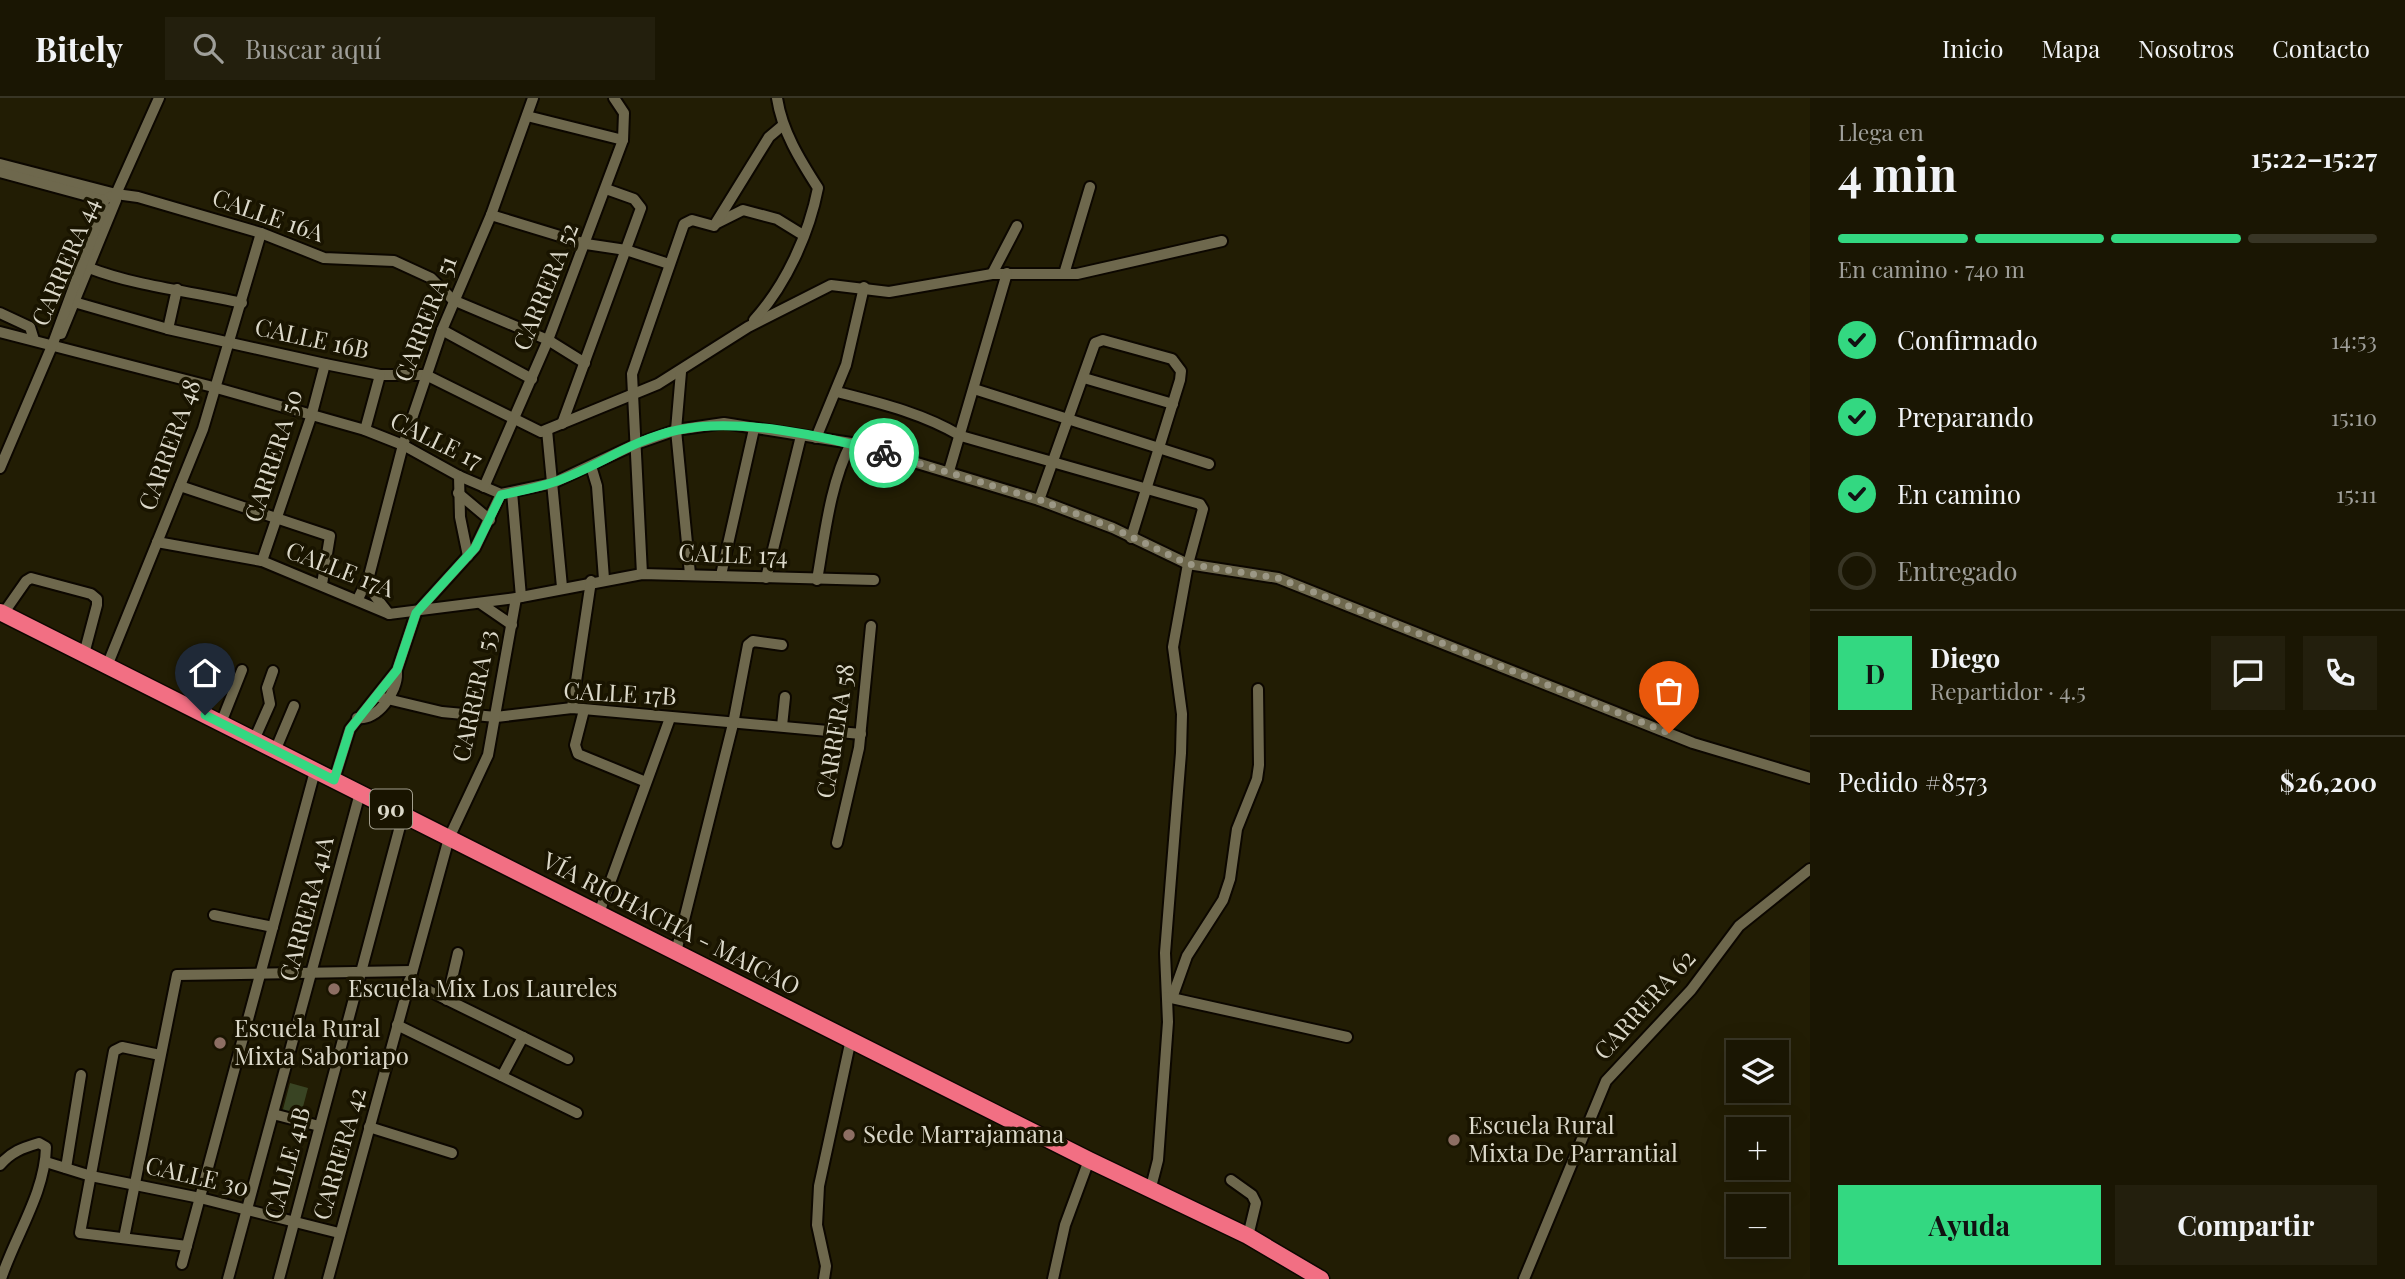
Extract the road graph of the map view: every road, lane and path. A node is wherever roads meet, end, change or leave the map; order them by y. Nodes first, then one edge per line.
1 (159, 98) edge
2 (533, 98) edge
3 (614, 98) edge
4 (777, 98) edge
5 (527, 116) junction
6 (782, 126) junction
7 (623, 141) junction
8 (0, 164) edge
9 (5, 173) edge
10 (1090, 187) dead end
11 (606, 189) junction
12 (116, 194) junction
13 (103, 200) junction
14 (491, 215) junction
15 (714, 226) junction
16 (1017, 226) dead end
17 (261, 233) junction
18 (803, 235) junction
19 (1222, 241) dead end
20 (586, 244) junction
21 (626, 250) junction
22 (669, 264) junction
23 (89, 268) junction
24 (992, 274) junction
25 (1007, 274) junction
26 (1064, 274) junction
27 (864, 287) junction
28 (177, 289) junction
29 (453, 300) junction
30 (75, 302) junction
31 (242, 303) junction
32 (0, 313) edge
33 (748, 327) junction
34 (169, 329) junction
35 (442, 330) junction
36 (0, 332) edge
37 (33, 340) junction
38 (548, 340) junction
39 (228, 343) junction
40 (52, 345) junction
41 (584, 362) junction
42 (325, 365) junction
43 (681, 372) junction
44 (380, 375) junction
45 (426, 375) junction
46 (1084, 378) junction
47 (532, 379) junction
48 (214, 387) junction
49 (974, 389) junction
50 (837, 392) junction
51 (632, 395) junction
52 (1173, 404) junction
53 (311, 417) junction
54 (1070, 418) junction
55 (515, 419) junction
56 (562, 424) junction
57 (754, 429) junction
58 (365, 430) junction
59 (676, 430) junction
60 (544, 431) junction
61 (801, 436) junction
62 (961, 436) junction
63 (816, 438) junction
64 (851, 443) junction
65 (636, 444) junction
66 (403, 445) junction
67 (1159, 446) junction
68 (1053, 461) junction
69 (1209, 464) dead end
70 (591, 466) junction
71 (0, 468) edge
72 (949, 471) junction
73 (459, 476) junction
74 (553, 483) junction
75 (180, 486) junction
76 (484, 487) junction
77 (1147, 489) junction
78 (458, 493) junction
79 (507, 493) junction
80 (1040, 500) junction
81 (276, 518) junction
82 (491, 520) junction
83 (1131, 538) junction
84 (157, 542) junction
85 (468, 556) junction
86 (262, 561) junction
87 (1188, 564) junction
88 (642, 574) junction
89 (690, 574) junction
90 (721, 575) junction
91 (369, 576) junction
92 (766, 578) junction
93 (604, 579) junction
94 (817, 580) junction
95 (874, 580) dead end
96 (591, 581) junction
97 (321, 584) junction
98 (445, 584) junction
99 (562, 587) junction
100 (518, 597) junction
101 (358, 598) junction
102 (480, 603) junction
103 (455, 607) junction
104 (2, 613) edge
105 (416, 613) junction
106 (389, 614) junction
107 (512, 625) junction
108 (871, 625) dead end
109 (782, 645) dead end
110 (84, 654) junction
111 (107, 666) junction
112 (243, 670) dead end
113 (273, 671) dead end
114 (1258, 689) dead end
115 (785, 697) dead end
116 (383, 698) junction
117 (294, 706) dead end
118 (572, 708) junction
119 (584, 710) junction
120 (496, 717) junction
121 (670, 718) junction
122 (221, 723) junction
123 (733, 724) junction
124 (782, 726) junction
125 (861, 734) junction
126 (254, 740) junction
127 (275, 751) junction
128 (315, 771) junction
129 (1810, 778) edge
130 (334, 780) junction
131 (646, 782) junction
132 (360, 793) junction
133 (403, 815) junction
134 (449, 838) junction
135 (837, 843) dead end
136 (1810, 869) edge
137 (599, 913) junction
138 (214, 915) dead end
139 (273, 927) junction
140 (676, 952) junction
141 (458, 953) dead end
142 (361, 972) junction
143 (311, 973) junction
144 (260, 974) junction
145 (411, 976) junction
146 (1168, 997) junction
147 (447, 1000) junction
148 (397, 1025) junction
149 (523, 1037) junction
150 (1347, 1037) dead end
151 (851, 1039) junction
152 (160, 1055) junction
153 (568, 1059) dead end
154 (81, 1074) dead end
155 (502, 1076) junction
156 (577, 1112) dead end
157 (273, 1114) junction
158 (319, 1126) junction
159 (369, 1127) junction
160 (452, 1153) dead end
161 (1089, 1160) junction
162 (46, 1162) junction
163 (0, 1165) edge
164 (66, 1168) junction
165 (91, 1176) junction
166 (1231, 1180) dead end
167 (134, 1184) junction
168 (1151, 1187) junction
169 (200, 1198) junction
170 (246, 1210) junction
171 (294, 1222) junction
172 (339, 1233) junction
173 (1248, 1236) junction
174 (124, 1238) junction
175 (187, 1246) junction
176 (182, 1264) dead end
177 (1295, 1273) edge
178 (1, 1279) edge
179 (228, 1279) edge
180 (279, 1279) edge
181 (328, 1279) edge
182 (824, 1279) edge
183 (1053, 1279) edge
184 (1321, 1279) edge
185 (1524, 1279) edge

1 - 12 street, CARRERA 44
2 - 5 street, CARRERA 51
3 - 7 street, CARRERA 52
4 - 6 street
5 - 7 street
5 - 14 street, CARRERA 51
6 - 15 street
6 - 18 street
7 - 11 street, CARRERA 52
8 - 9 street
9 - 12 street, CALLE 16A
9 - 13 street
10 - 26 street
11 - 20 street, CARRERA 52
11 - 21 street
12 - 13 street
12 - 17 street, CALLE 16A
12 - 23 street, CARRERA 44
13 - 40 street, CARRERA 44
14 - 20 street
14 - 29 street, CARRERA 51
15 - 18 street
15 - 22 street
16 - 24 street
17 - 29 street, CALLE 16A
17 - 31 street, CARRERA 48
18 - 33 street
19 - 26 street
20 - 21 street
20 - 38 street, CARRERA 52
21 - 22 street
21 - 41 street
22 - 51 street
23 - 28 street
23 - 30 street, CARRERA 44
24 - 25 street
24 - 27 street
25 - 26 street
25 - 49 street
27 - 33 street
27 - 50 street
28 - 31 street
28 - 34 street
29 - 35 street, CARRERA 51
29 - 38 street, CALLE 16A
30 - 34 street, CALLE 16B
30 - 40 street, CARRERA 44
31 - 39 street, CARRERA 48
32 - 37 street
33 - 43 street
34 - 39 street, CALLE 16B
35 - 45 street, CARRERA 51
35 - 47 street
36 - 37 street, CALLE 17
37 - 40 street, CALLE 17
38 - 41 street, CALLE 16A
38 - 47 street, CARRERA 52
39 - 42 street, CALLE 16B
39 - 48 street, CARRERA 48
40 - 48 street, CALLE 17
40 - 71 street, CARRERA 44
41 - 56 street
42 - 44 street, CALLE 16B
42 - 53 street, CARRERA 50
43 - 51 street
43 - 59 street
44 - 45 street, CALLE 16B
44 - 58 street
45 - 55 street, CALLE 16B
45 - 66 street, CARRERA 51
46 - 52 street
46 - 52 street
46 - 54 street
47 - 55 street, CARRERA 52
48 - 53 street, CALLE 17
48 - 75 street, CARRERA 48
49 - 54 street
49 - 62 street
50 - 62 street
50 - 63 street
51 - 56 street
51 - 65 street
52 - 67 street
53 - 58 street, CALLE 17
53 - 81 street, CARRERA 50
54 - 67 street
54 - 68 street
55 - 60 street, CALLE 16B
55 - 76 street, CARRERA 52
56 - 60 street
57 - 59 street
57 - 61 street
57 - 90 street
58 - 66 street, CALLE 17
59 - 65 street
59 - 89 street
60 - 74 street
61 - 63 street
61 - 92 street
62 - 68 street
62 - 72 street
63 - 64 street
64 - 72 street
64 - 94 street
65 - 70 street
65 - 88 street
66 - 73 street, CALLE 17
66 - 91 street, CARRERA 51
67 - 69 street
67 - 77 street
68 - 77 street
68 - 80 street
70 - 74 street
70 - 93 street
72 - 80 street
73 - 76 street, CALLE 17
73 - 78 street
74 - 79 street
74 - 99 street
75 - 81 street
75 - 84 street, CARRERA 48
76 - 79 street, CALLE 17
77 - 83 street
77 - 87 street
78 - 82 street
78 - 85 street
79 - 82 street
79 - 100 street, CARRERA 53
80 - 83 street
81 - 86 street, CARRERA 50
81 - 97 street
82 - 85 street
83 - 87 street
84 - 86 street, CALLE 17A
84 - 111 street, CARRERA 48
85 - 98 street
86 - 97 street, CALLE 17A
87 - 129 street
87 - 146 street
88 - 89 street, CALLE 174
88 - 93 street, CALLE 174
89 - 90 street, CALLE 174
90 - 92 street, CALLE 174
91 - 101 street, CARRERA 51
91 - 106 street
92 - 94 street, CALLE 174
93 - 96 street, CALLE 174
94 - 95 street, CALLE 174
96 - 99 street, CALLE 17A
96 - 118 street
97 - 101 street, CALLE 17A
98 - 103 street
98 - 105 street
99 - 100 street, CALLE 17A
100 - 102 street, CALLE 17A
100 - 107 street, CARRERA 53
101 - 106 street, CALLE 17A
102 - 103 street, CALLE 17A
102 - 107 street
103 - 105 street, CALLE 17A
104 - 110 highway, VÍA RIOHACHA - MAICAO / 90
104 - 110 street
105 - 106 street, CALLE 17A
105 - 116 street
107 - 120 street, CARRERA 53
108 - 125 street, CARRERA 58
109 - 123 street
110 - 111 highway, VÍA RIOHACHA - MAICAO / 90
111 - 122 highway, VÍA RIOHACHA - MAICAO / 90
112 - 122 street
113 - 126 street
114 - 146 street
115 - 124 street
116 - 120 street, CALLE 17B
116 - 130 street
117 - 127 street
118 - 119 street, CALLE 17B
118 - 120 street, CALLE 17B
119 - 121 street, CALLE 17B
119 - 131 street
120 - 134 street, CARRERA 53
121 - 123 street, CALLE 17B
121 - 131 street
122 - 126 highway, VÍA RIOHACHA - MAICAO / 90
123 - 124 street, CALLE 17B
123 - 140 street
124 - 125 street, CALLE 17B
125 - 135 street, CARRERA 58
126 - 127 highway, VÍA RIOHACHA - MAICAO / 90
127 - 128 highway, VÍA RIOHACHA - MAICAO / 90
128 - 130 highway, VÍA RIOHACHA - MAICAO / 90
128 - 139 street
130 - 132 highway, VÍA RIOHACHA - MAICAO / 90
131 - 137 street
132 - 133 highway, VÍA RIOHACHA - MAICAO / 90
132 - 143 street, CARRERA 41A
133 - 134 highway, VÍA RIOHACHA - MAICAO / 90
133 - 142 street, CALLE 41B
134 - 137 highway, VÍA RIOHACHA - MAICAO / 90
134 - 145 street, CARRERA 42
136 - 185 street, CARRERA 62
137 - 140 highway, VÍA RIOHACHA - MAICAO / 90
138 - 139 street
139 - 144 street
140 - 151 highway, VÍA RIOHACHA - MAICAO / 90
141 - 147 street
142 - 143 street
142 - 145 street
142 - 158 street, CALLE 41B
143 - 144 street
143 - 157 street, CARRERA 41A
144 - 152 street
144 - 169 street
145 - 147 street
145 - 148 street, CARRERA 42
146 - 150 street
146 - 168 street
147 - 149 street
148 - 155 street
148 - 159 street, CARRERA 42
149 - 153 street
149 - 155 street
151 - 161 highway, VÍA RIOHACHA - MAICAO / 90
151 - 182 street
152 - 165 street
152 - 167 street
154 - 164 street
155 - 156 street
157 - 158 street
157 - 170 street, CARRERA 41A
158 - 171 street, CALLE 41B
159 - 160 street
159 - 172 street, CARRERA 42
161 - 168 highway, VÍA RIOHACHA - MAICAO / 90
161 - 183 street
162 - 163 street
162 - 164 street, CALLE 30
162 - 178 street
164 - 165 street, CALLE 30
165 - 167 street, CALLE 30
165 - 174 street
166 - 173 street
167 - 169 street, CALLE 30
167 - 174 street
168 - 173 highway, VÍA RIOHACHA - MAICAO / 90
169 - 170 street, CALLE 30
169 - 175 street
170 - 171 street, CALLE 30
170 - 179 street, CARRERA 41A
171 - 172 street, CALLE 30
171 - 180 street, CALLE 41B
172 - 181 street, CARRERA 42
173 - 177 highway, VÍA RIOHACHA - MAICAO / 90
174 - 175 street
175 - 176 street
177 - 184 highway, VÍA RIOHACHA - MAICAO / 90

